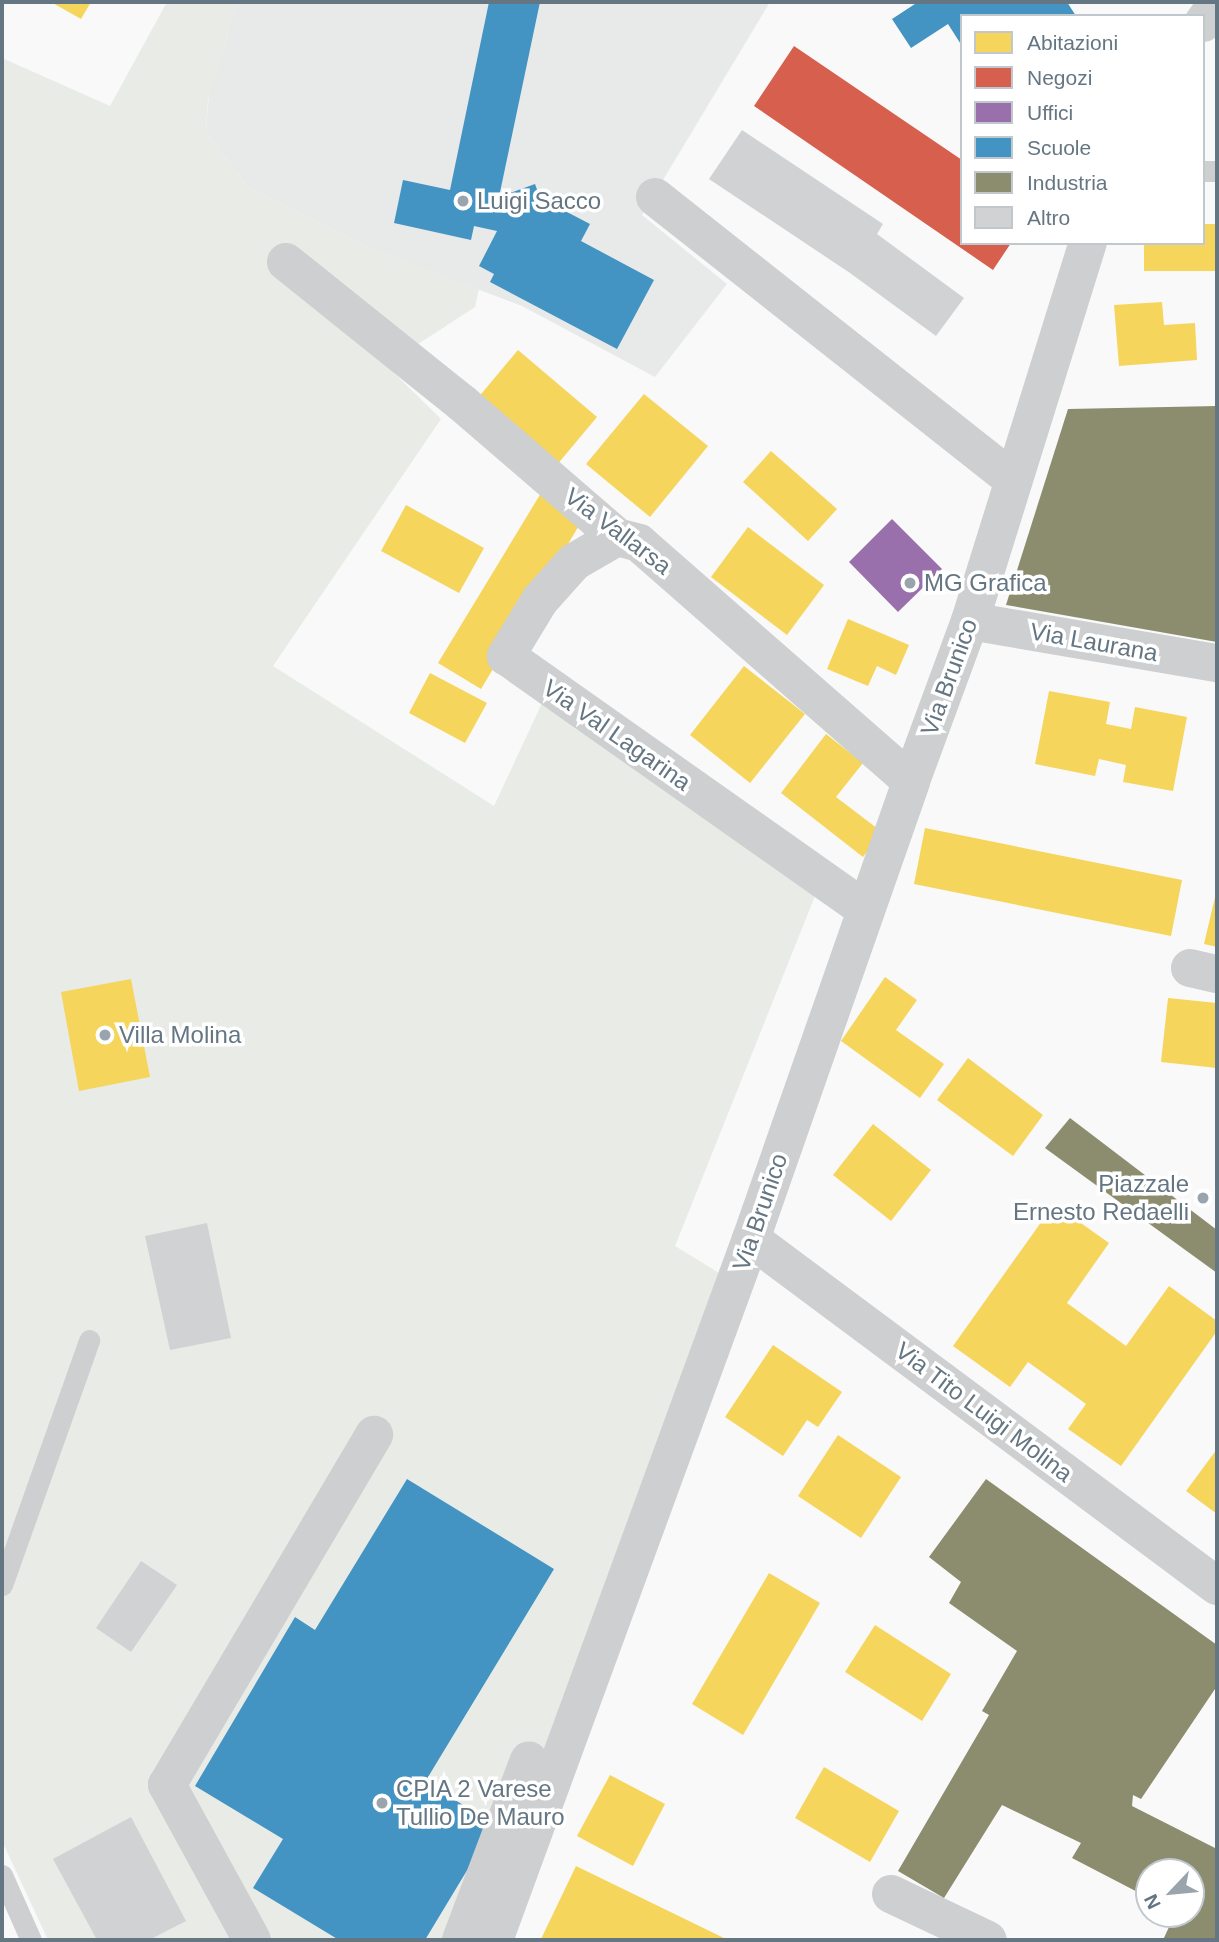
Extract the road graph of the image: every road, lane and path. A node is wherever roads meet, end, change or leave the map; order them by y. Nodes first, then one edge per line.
1 (1217, 4) edge
2 (1205, 20) edge
3 (655, 197) dead end
4 (1087, 245) edge
5 (286, 262) dead end
6 (1013, 479) junction
7 (617, 537) junction
8 (970, 621) junction
9 (1217, 663) edge
10 (911, 781) junction
11 (865, 909) junction
12 (751, 1239) junction
13 (89, 1340) dead end
14 (374, 1435) dead end
15 (2, 1585) edge
16 (1217, 1586) edge
17 (529, 1760) dead end
18 (2, 1875) edge
19 (891, 1894) dead end
20 (30, 1940) edge
21 (252, 1940) edge
22 (461, 1940) edge
23 (494, 1940) edge
24 (988, 1940) edge

1 - 2 street
3 - 6 street
4 - 6 street, Via Brunico
5 - 7 street, Via Vallarsa
6 - 8 street, Via Brunico
7 - 10 street, Via Vallarsa
7 - 11 street, Via Val Lagarina
8 - 9 street, Via Laurana
8 - 10 street, Via Brunico
10 - 11 street, Via Brunico
11 - 12 street, Via Brunico
12 - 16 street, Via Tito Luigi Molina
12 - 23 street, Via Brunico
13 - 15 lane
14 - 21 street
17 - 22 street
18 - 20 lane
19 - 24 street

